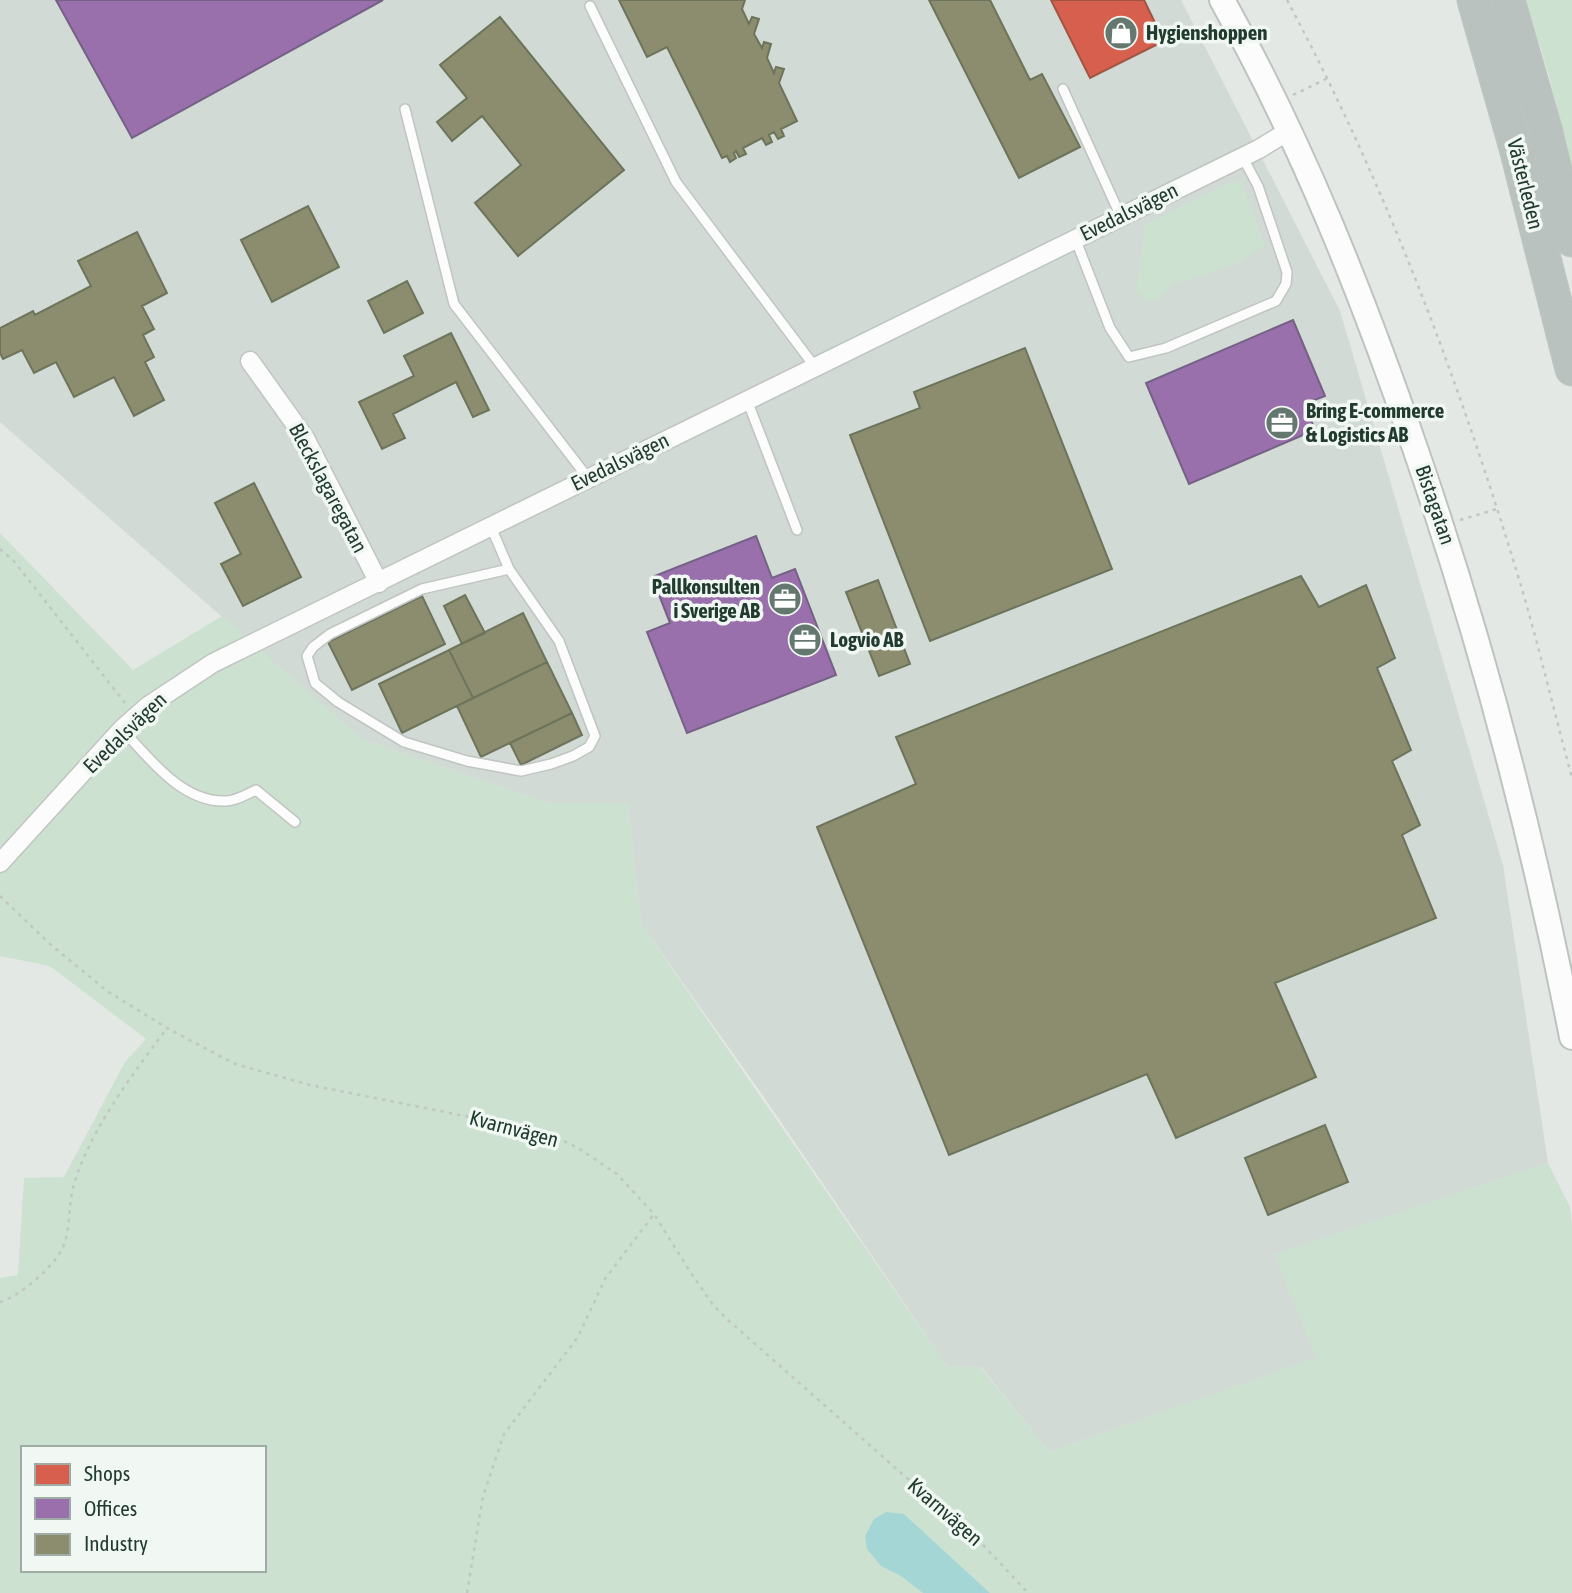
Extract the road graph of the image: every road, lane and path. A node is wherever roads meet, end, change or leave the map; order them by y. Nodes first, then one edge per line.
1 (1223, 0) edge
2 (1287, 0) edge
3 (1474, 0) edge
4 (1508, 0) edge
5 (590, 6) dead end
6 (1328, 78) junction
7 (1063, 89) dead end
8 (1277, 104) junction
9 (405, 109) dead end
10 (1290, 130) junction
11 (1242, 156) junction
12 (1121, 217) junction
13 (1075, 238) junction
14 (1572, 240) edge
15 (250, 360) dead end
16 (815, 368) junction
17 (1572, 369) edge
18 (747, 400) junction
19 (588, 478) junction
20 (1497, 509) junction
21 (1442, 526) junction
22 (491, 527) junction
23 (797, 530) dead end
24 (0, 550) edge
25 (509, 569) junction
26 (379, 583) junction
27 (129, 723) junction
28 (1572, 778) edge
29 (295, 822) dead end
30 (0, 863) edge
31 (0, 896) edge
32 (167, 1028) junction
33 (1572, 1037) edge
34 (654, 1214) junction
35 (0, 1302) edge
36 (467, 1593) edge
37 (1028, 1593) edge

1 - 8 street, Bistagatan
2 - 6 path
3 - 17 highway, Västerleden
4 - 14 highway, Västerleden
5 - 16 lane
6 - 8 path
6 - 20 path
7 - 12 lane
8 - 10 street, Bistagatan
9 - 19 lane
10 - 11 street, Evedalsvägen
10 - 21 street, Bistagatan
11 - 12 street, Evedalsvägen
11 - 13 lane
12 - 13 street, Evedalsvägen
13 - 16 street, Evedalsvägen
15 - 26 street, Bleckslagaregatan
16 - 18 street, Evedalsvägen
18 - 19 street, Evedalsvägen
18 - 23 lane
19 - 22 street, Evedalsvägen
20 - 21 path
20 - 28 path
21 - 33 street, Bistagatan
22 - 25 lane
22 - 26 street, Evedalsvägen
24 - 27 path
25 - 25 lane
26 - 27 street, Evedalsvägen
27 - 29 lane
27 - 30 street, Evedalsvägen
31 - 32 path, Kvarnvägen
32 - 34 path, Kvarnvägen
32 - 35 path
34 - 36 path
34 - 37 path, Kvarnvägen

